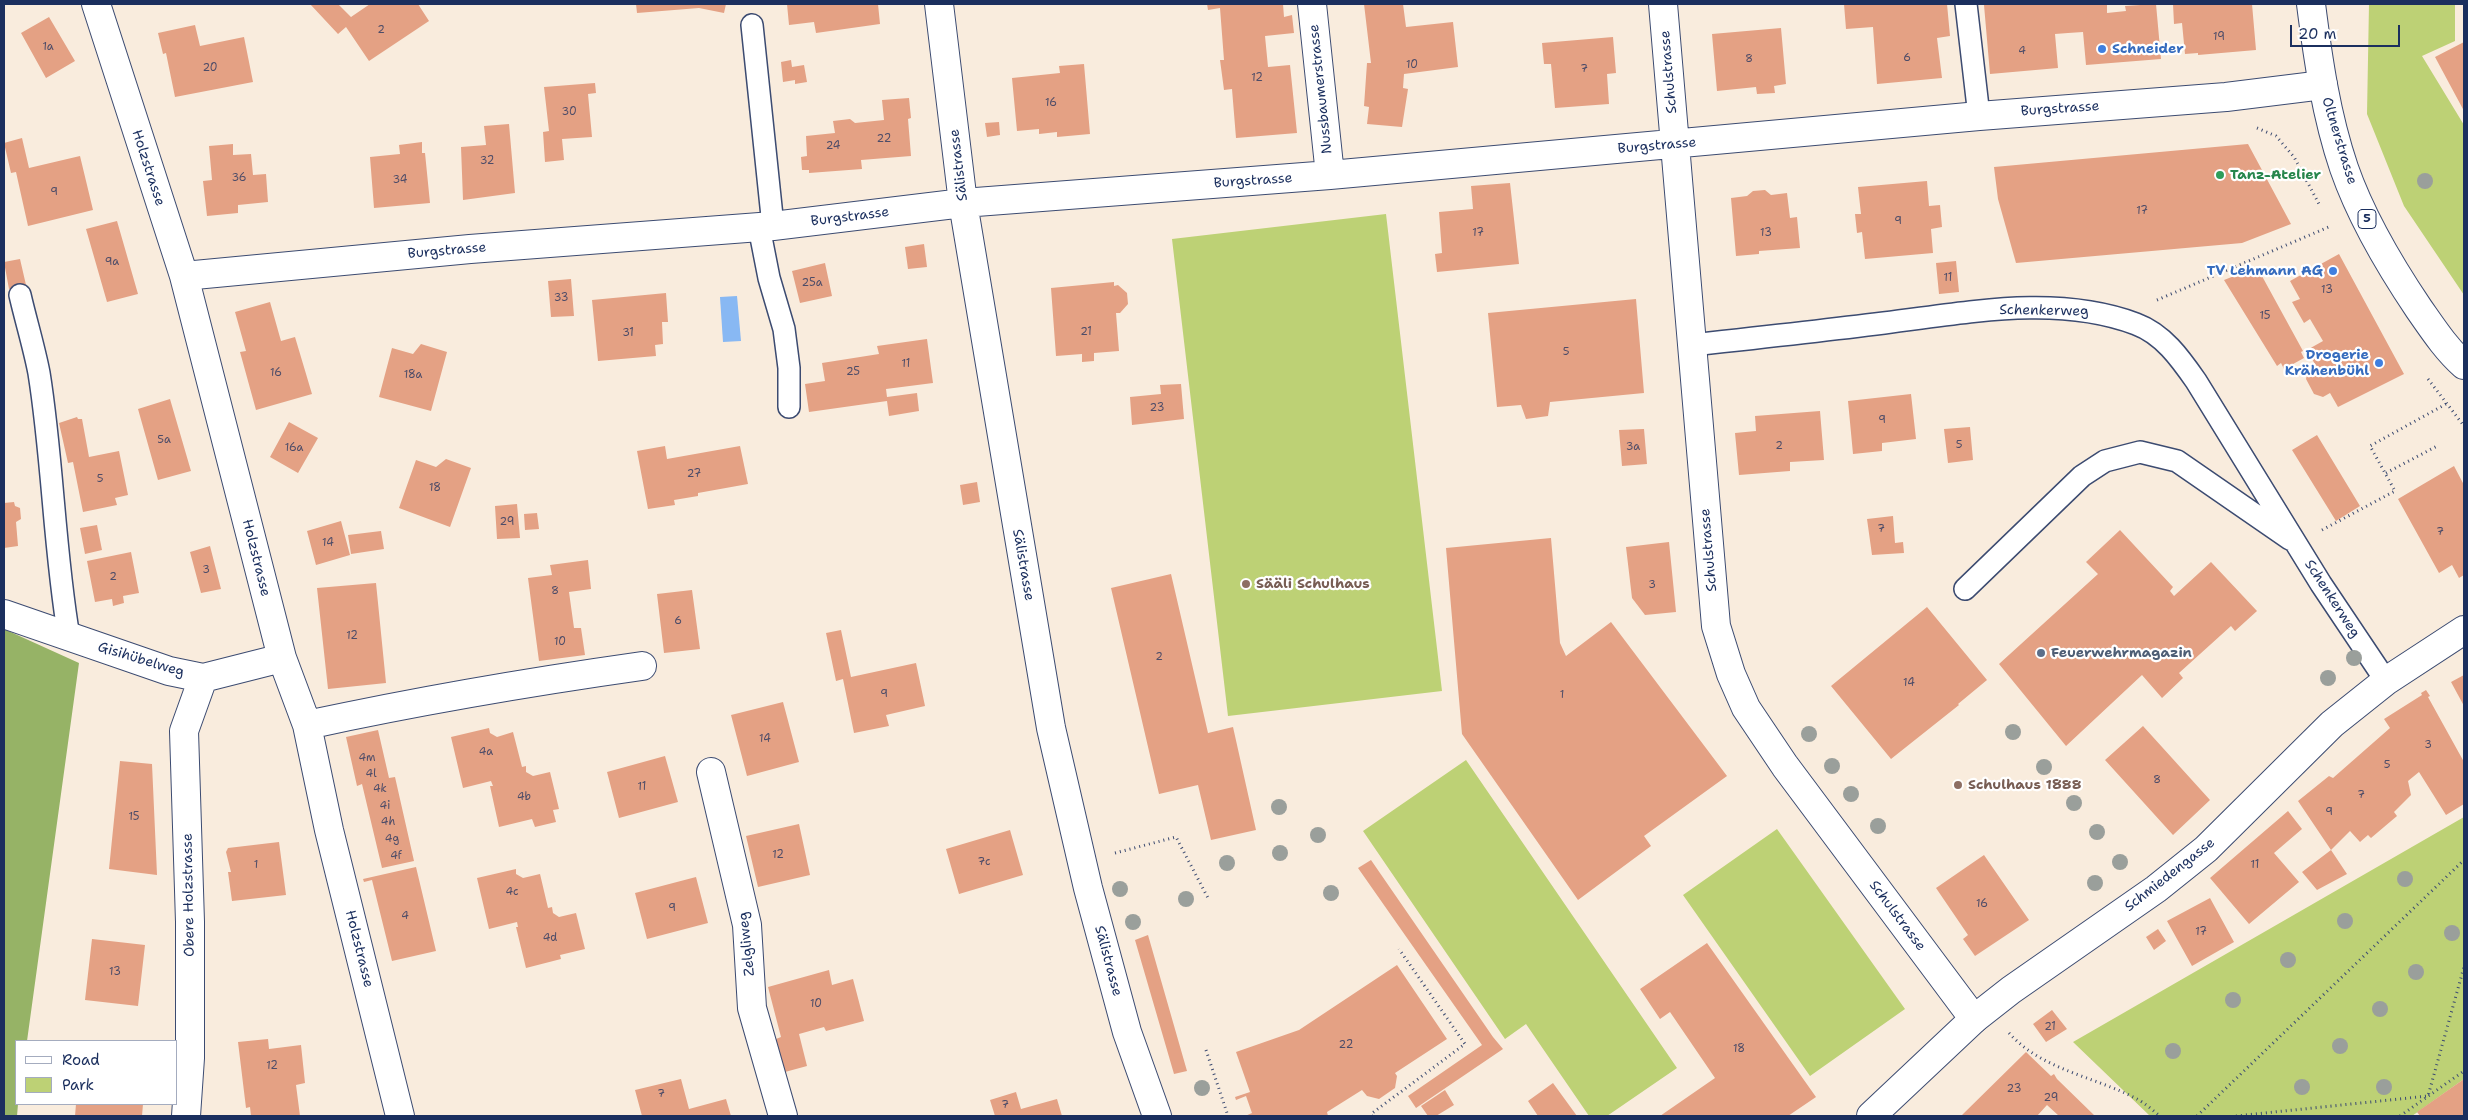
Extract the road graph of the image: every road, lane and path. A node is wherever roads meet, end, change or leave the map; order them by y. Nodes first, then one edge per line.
1 (96, 4) edge
2 (940, 4) edge
3 (1312, 4) edge
4 (1663, 4) edge
5 (1966, 4) edge
6 (2311, 4) edge
7 (752, 25) dead end
8 (2323, 85) junction
9 (1979, 116) junction
10 (1674, 144) junction
11 (1330, 175) junction
12 (963, 203) junction
13 (766, 226) junction
14 (2331, 226) dead end
15 (184, 276) junction
16 (20, 295) dead end
17 (2115, 318) junction
18 (1692, 345) junction
19 (2464, 366) edge
20 (2446, 404) dead end
21 (789, 408) dead end
22 (2439, 445) dead end
23 (2386, 473) junction
24 (2297, 543) junction
25 (1965, 589) dead end
26 (4, 614) edge
27 (2464, 630) edge
28 (69, 638) junction
29 (282, 658) junction
30 (642, 666) dead end
31 (203, 678) junction
32 (2386, 681) junction
33 (306, 725) junction
34 (711, 772) dead end
35 (2464, 860) edge
36 (1082, 862) junction
37 (1208, 898) dead end
38 (1399, 949) dead end
39 (2464, 967) edge
40 (1974, 1019) junction
41 (2018, 1043) dead end
42 (1206, 1050) dead end
43 (2464, 1071) edge
44 (2428, 1096) junction
45 (186, 1116) edge
46 (400, 1116) edge
47 (784, 1116) edge
48 (1157, 1116) edge
49 (1228, 1116) edge
50 (1372, 1116) edge
51 (1871, 1116) edge
52 (2160, 1116) edge
53 (2197, 1116) edge
54 (2236, 1116) edge
55 (2400, 1116) edge

1 - 15 street, Holzstrasse
2 - 12 street, Sälistrasse
3 - 11 street, Nussbaumerstrasse
4 - 10 street, Schulstrasse
5 - 9 lane
6 - 8 street, Oltnerstrasse / 5
7 - 13 lane
8 - 9 street, Burgstrasse
8 - 19 street, Oltnerstrasse / 5
9 - 10 street, Burgstrasse
10 - 11 street, Burgstrasse
10 - 18 street, Schulstrasse
11 - 12 street, Burgstrasse
12 - 13 street, Burgstrasse
12 - 36 street, Sälistrasse
13 - 15 street, Burgstrasse
13 - 21 lane
14 - 17 path
15 - 29 street, Holzstrasse
16 - 28 lane
17 - 18 lane, Schenkerweg
17 - 24 lane, Schenkerweg
18 - 40 street, Schulstrasse
20 - 23 path
22 - 23 path
23 - 24 path
24 - 25 lane
24 - 32 lane, Schenkerweg
26 - 28 street, Gisihübelweg
27 - 32 street, Schmiedengasse
28 - 31 street, Gisihübelweg
29 - 31 street, Gisihübelweg
29 - 33 street, Holzstrasse
30 - 33 street
31 - 45 street, Obere Holzstrasse
32 - 40 street, Schmiedengasse
33 - 46 street, Holzstrasse
34 - 47 street, Zelgliweg
35 - 53 path
36 - 37 path
36 - 48 street, Sälistrasse
38 - 50 path
39 - 44 path
40 - 51 street, Schmiedengasse
41 - 52 path
42 - 49 path
43 - 44 path
44 - 54 path
44 - 55 path

